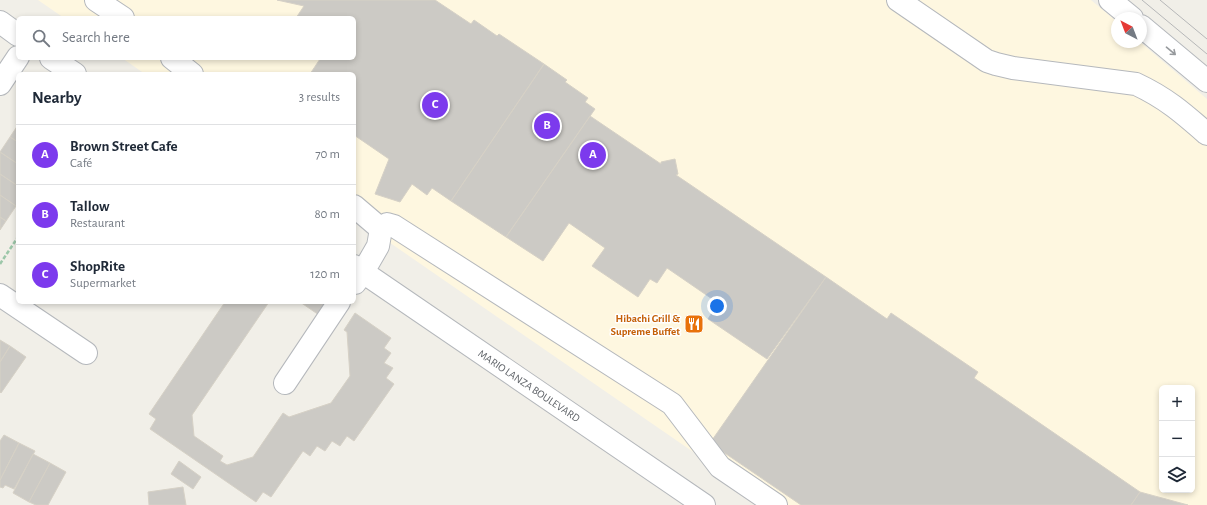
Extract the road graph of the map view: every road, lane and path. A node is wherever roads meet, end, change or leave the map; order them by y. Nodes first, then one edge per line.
1 (96, 0) edge
2 (898, 0) edge
3 (1110, 0) edge
4 (1125, 12) edge
5 (120, 16) edge
6 (0, 22) edge
7 (1147, 31) edge
8 (16, 34) edge
9 (16, 60) edge
10 (54, 60) edge
11 (174, 60) edge
12 (72, 72) edge
13 (190, 72) edge
14 (1207, 81) edge
15 (0, 84) edge
16 (1207, 134) edge
17 (356, 208) edge
18 (381, 228) junction
19 (16, 240) edge
20 (0, 264) edge
21 (357, 274) edge
22 (0, 295) edge
23 (339, 304) edge
24 (86, 354) dead end
25 (285, 383) dead end
26 (704, 505) edge
27 (776, 505) edge

1 - 5 street
2 - 16 street
3 - 4 street
6 - 8 street
7 -> 14 street
9 - 15 street
10 - 12 street
11 - 13 street
17 - 18 street
18 - 21 street
18 - 27 street
19 - 20 path
21 - 26 street, MARIO LANZA BOULEVARD
22 - 24 street
23 - 25 street

